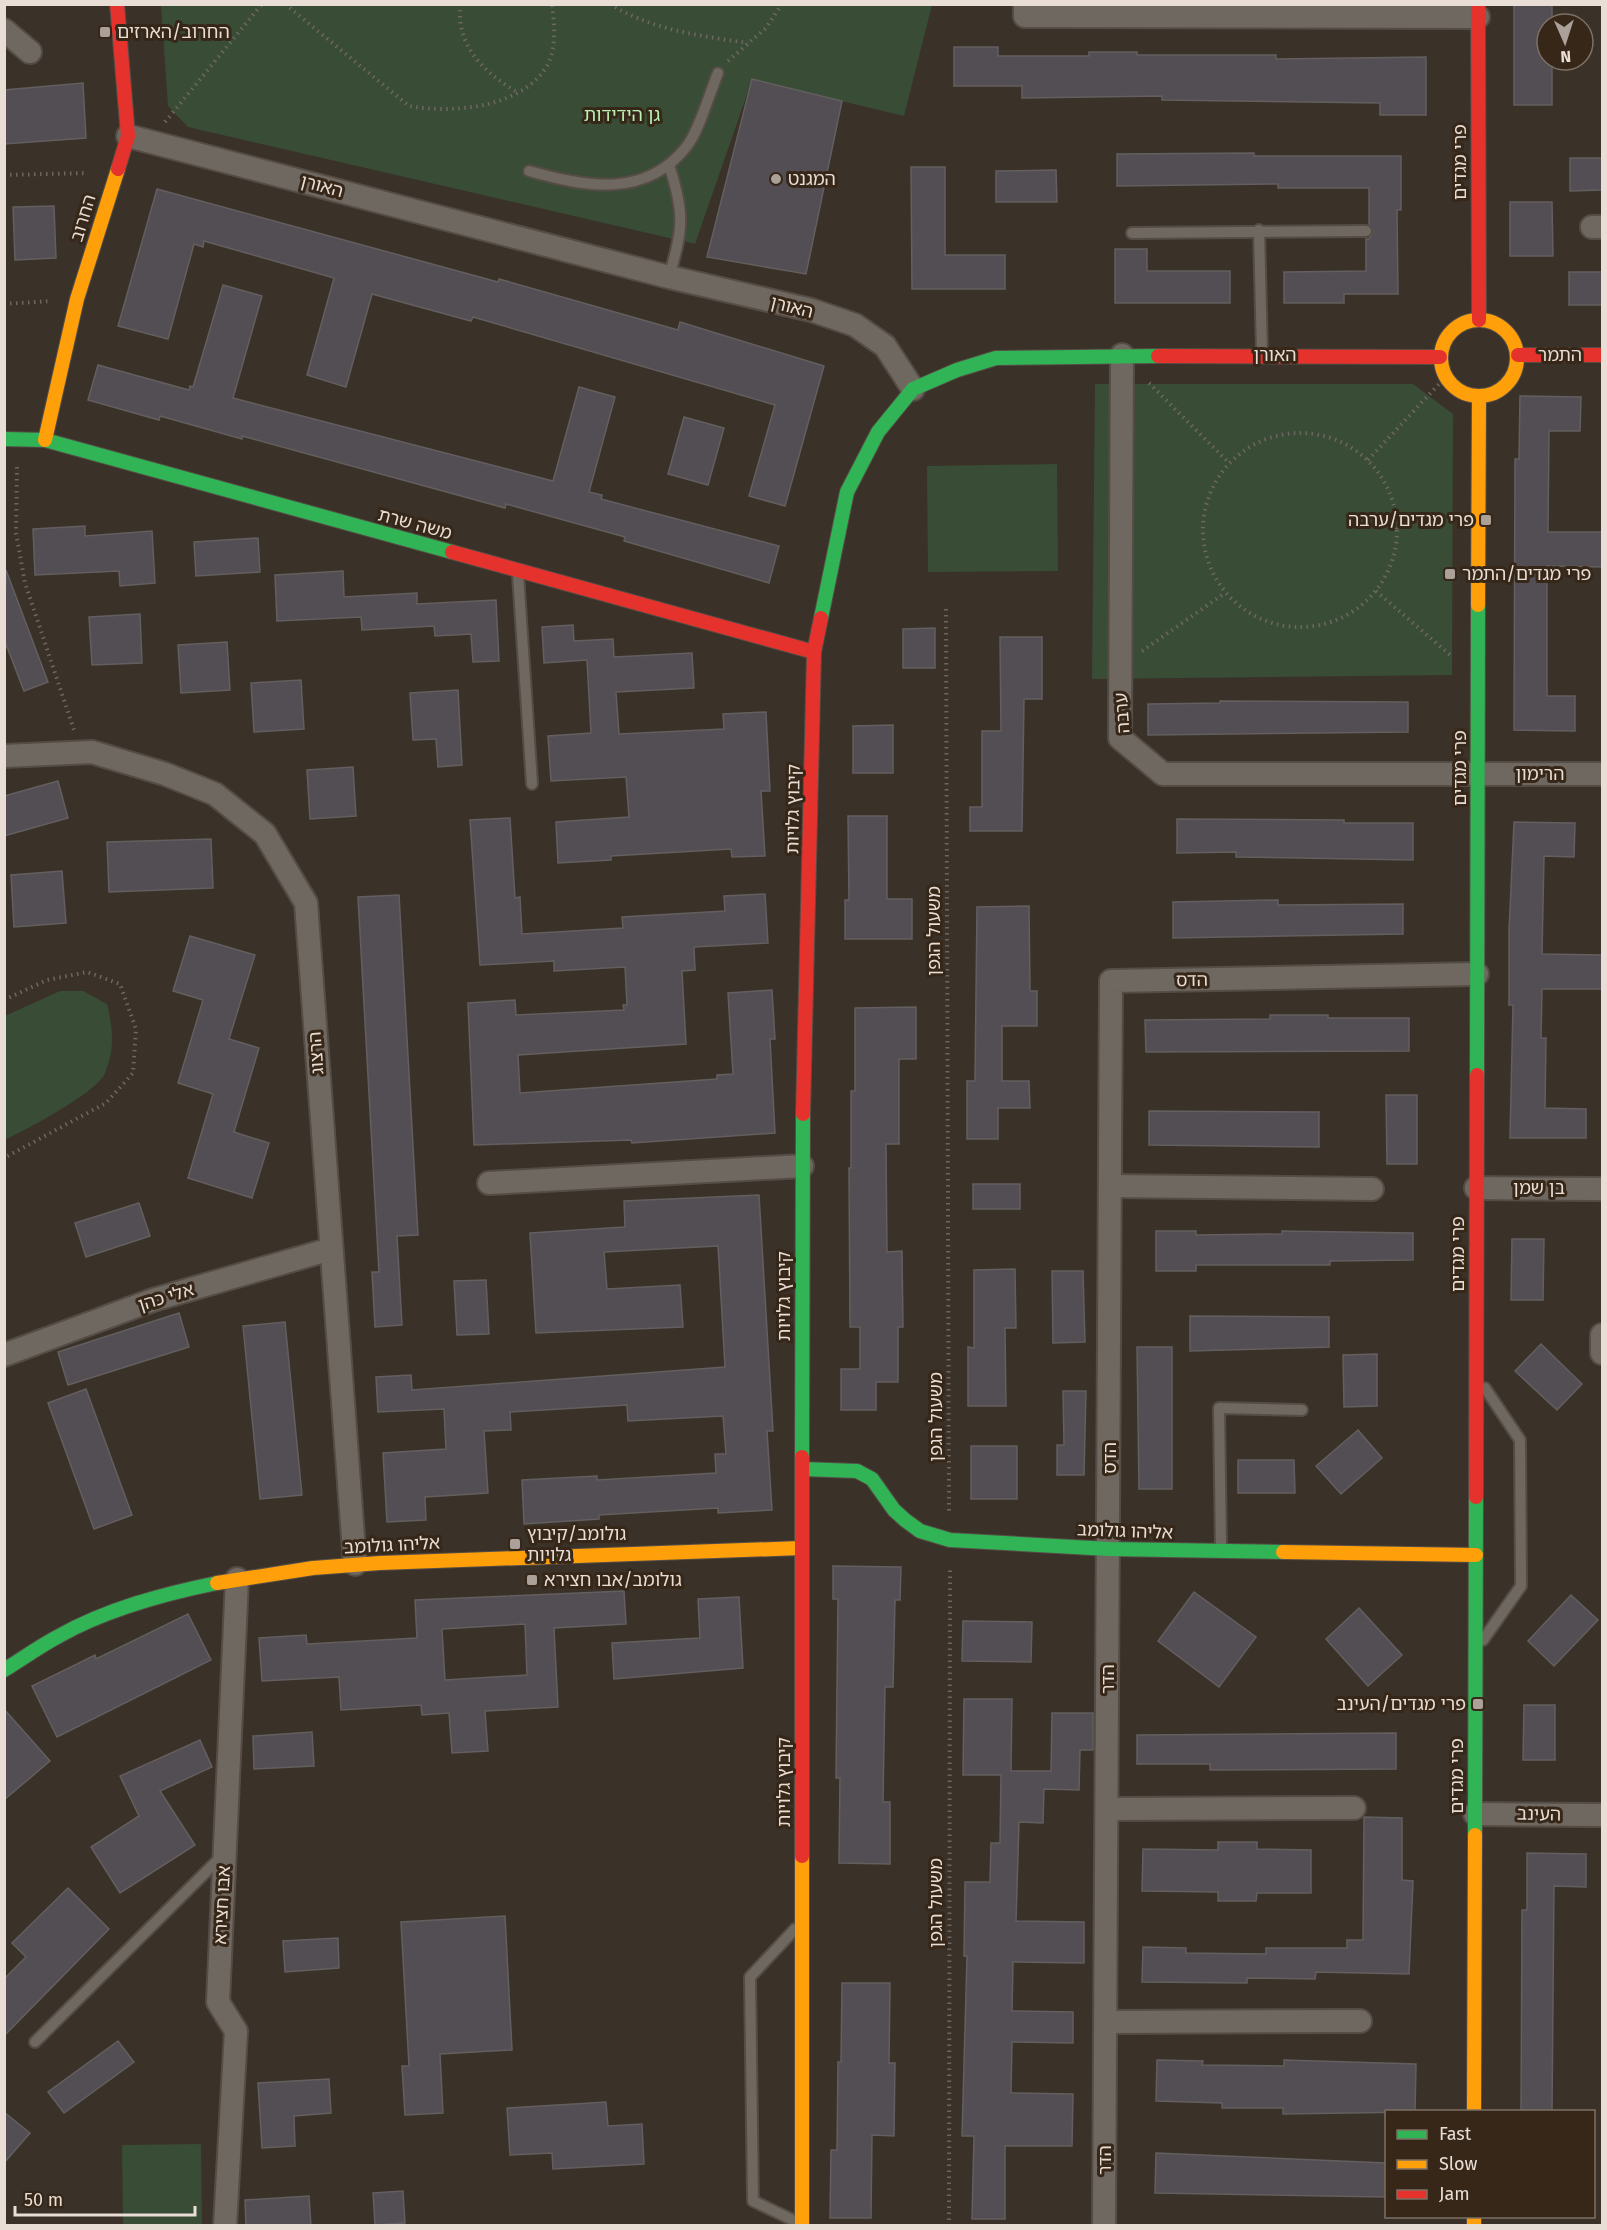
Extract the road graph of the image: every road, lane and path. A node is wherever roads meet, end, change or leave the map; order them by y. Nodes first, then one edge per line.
1 (117, 4) edge
2 (262, 4) edge
3 (285, 4) edge
4 (461, 4) edge
5 (552, 4) edge
6 (610, 4) edge
7 (782, 4) edge
8 (1025, 4) edge
9 (1478, 11) edge
10 (4, 30) edge
11 (748, 43) junction
12 (30, 52) dead end
13 (718, 73) joint
14 (517, 92) junction
15 (138, 138) junction
16 (669, 165) junction
17 (529, 171) dead end
18 (116, 173) junction
19 (4, 175) edge
20 (1259, 230) junction
21 (1366, 231) dead end
22 (1132, 233) dead end
23 (669, 277) junction
24 (77, 299) junction
25 (4, 304) edge
26 (1479, 320) junction
27 (1122, 355) junction
28 (1262, 355) junction
29 (1518, 355) junction
30 (1602, 355) edge
31 (1440, 357) junction
32 (1445, 377) junction
33 (913, 389) junction
34 (1479, 397) junction
35 (11, 439) edge
36 (45, 440) junction
37 (1368, 460) junction
38 (1229, 463) junction
39 (518, 571) junction
40 (1376, 591) junction
41 (1225, 593) junction
42 (946, 609) dead end
43 (814, 652) junction
44 (1120, 666) junction
45 (1478, 679) junction
46 (82, 753) junction
47 (4, 756) edge
48 (1478, 774) junction
49 (1602, 774) edge
50 (532, 784) dead end
51 (1477, 974) junction
52 (4, 1000) edge
53 (4, 1158) edge
54 (802, 1166) junction
55 (489, 1183) dead end
56 (1111, 1186) junction
57 (1476, 1188) junction
58 (1371, 1189) dead end
59 (1602, 1189) edge
60 (331, 1250) junction
61 (1602, 1335) edge
62 (1602, 1353) edge
63 (4, 1355) edge
64 (1476, 1376) junction
65 (1302, 1410) dead end
66 (802, 1469) junction
67 (950, 1540) junction
68 (801, 1548) junction
69 (1109, 1549) junction
70 (1221, 1551) junction
71 (1476, 1555) junction
72 (355, 1564) junction
73 (237, 1579) junction
74 (1476, 1650) junction
75 (4, 1670) edge
76 (1354, 1808) dead end
77 (1108, 1809) junction
78 (1475, 1814) junction
79 (1602, 1815) edge
80 (225, 1854) junction
81 (802, 1923) junction
82 (1360, 2021) dead end
83 (1106, 2022) junction
84 (35, 2042) dead end
85 (1474, 2110) edge
86 (802, 2225) edge
87 (225, 2226) edge
88 (949, 2226) edge
89 (1104, 2226) edge

1 - 15 street, החרוב
2 - 15 path
3 - 14 path
4 - 14 path
5 - 14 path
6 - 11 path
7 - 11 path
8 - 9 street
9 - 26 street, פרי מגדים
10 - 12 street
11 - 13 path
13 - 16 lane
15 - 18 street, החרוב
15 - 23 street, האורן
16 - 17 lane
16 - 23 lane
18 - 19 path
18 - 24 street, החרוב
20 - 21 lane
20 - 22 lane
20 - 28 lane
23 - 33 street, האורן
24 - 25 path
24 - 36 street, החרוב
26 - 29 street
26 - 31 street
27 - 28 street, האורן
27 - 33 street, האורן
27 - 38 path
27 - 44 street, ערבה
28 - 31 street, האורן
29 - 30 street, התמר
29 - 34 street
31 - 32 street
32 - 34 street
32 - 37 path
33 - 43 street, קיבוץ גלויות
34 - 45 street, פרי מגדים
35 - 36 street, משה שרת
35 - 46 path
36 - 39 street, משה שרת
37 - 38 path
37 - 40 path
38 - 41 path
39 - 43 street, משה שרת
39 - 50 lane
40 - 41 path
40 - 45 path
41 - 44 path
42 - 67 path, משעול הגפן
43 - 54 street, קיבוץ גלויות
44 - 48 street, ערבה
45 - 48 street, פרי מגדים
46 - 47 street, הרצוג
46 - 60 street, הרצוג
48 - 49 street, הרימון
48 - 51 street, פרי מגדים
51 - 56 street, הדס
51 - 57 street, פרי מגדים
52 - 53 path
54 - 55 street
54 - 66 street, קיבוץ גלויות
56 - 58 street
56 - 69 street, הדס
57 - 59 street, בן שמן
57 - 64 street, פרי מגדים
60 - 63 street, אלי כהן
60 - 72 street, הרצוג
61 - 62 street
64 - 71 street, פרי מגדים
64 - 74 lane
65 - 70 lane
66 - 67 street, אליהו גולומב
66 - 68 street, קיבוץ גלויות
67 - 69 street, אליהו גולומב
67 - 88 path, משעול הגפן
68 - 72 street, אליהו גולומב
68 - 81 street, קיבוץ גלויות
69 - 70 street, אליהו גולומב
69 - 77 street, הדר
70 - 71 street, אליהו גולומב
71 - 74 street, פרי מגדים
72 - 73 street, אליהו גולומב
73 - 75 street, אליהו גולומב
73 - 80 street, אבו חצירא
74 - 78 street, פרי מגדים
76 - 77 street
77 - 83 street, הדר
78 - 79 street, העינב
78 - 85 street, פרי מגדים
80 - 84 lane
80 - 87 street, אבו חצירא
81 - 86 street, קיבוץ גלויות
81 - 86 lane
82 - 83 street
83 - 89 street, הדר

